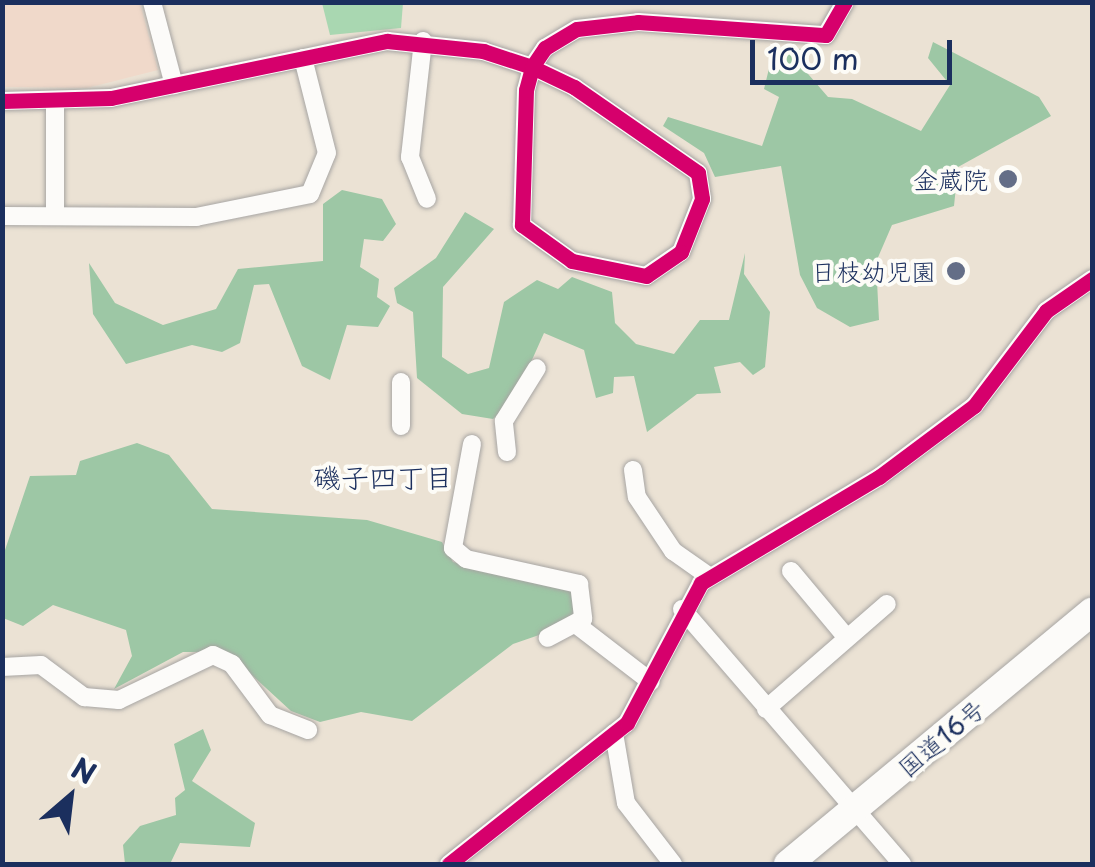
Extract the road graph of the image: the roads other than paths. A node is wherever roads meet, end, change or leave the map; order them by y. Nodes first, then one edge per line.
1 (152, 2) edge
2 (846, 2) edge
3 (423, 41) junction
4 (302, 58) junction
5 (532, 67) junction
6 (174, 85) junction
7 (2, 101) edge
8 (55, 103) junction
9 (427, 199) dead end
10 (55, 214) junction
11 (2, 216) edge
12 (1092, 279) edge
13 (537, 368) dead end
14 (402, 382) dead end
15 (401, 426) dead end
16 (472, 444) dead end
17 (508, 452) dead end
18 (634, 470) dead end
19 (791, 571) dead end
20 (710, 576) junction
21 (886, 604) dead end
22 (682, 609) junction
23 (1092, 612) edge
24 (578, 626) junction
25 (1092, 629) edge
26 (548, 638) dead end
27 (847, 638) junction
28 (2, 667) edge
29 (651, 682) junction
30 (766, 709) junction
31 (308, 730) dead end
32 (614, 733) junction
33 (862, 813) junction
34 (450, 864) edge
35 (673, 864) edge
36 (788, 864) edge
37 (811, 864) edge
38 (902, 864) edge

1 - 6 street
2 - 5 street
3 - 4 street
3 - 5 street
3 - 9 street
4 - 6 street
4 - 10 street
5 - 5 street
6 - 8 street
7 - 8 street
8 - 10 street
10 - 11 street
12 - 20 street
13 - 17 street
14 - 15 street
16 - 24 street
18 - 20 street
19 - 27 street
20 - 22 street
21 - 27 street
22 - 29 street
22 - 30 street
23 - 33 highway, 国道16号
24 - 26 street
24 - 29 street
25 - 33 highway, 国道16号
27 - 30 street
28 - 31 street
29 - 32 street
30 - 33 street
32 - 34 street
32 - 35 street
33 - 36 highway, 国道16号
33 - 37 highway, 国道16号
33 - 38 street

